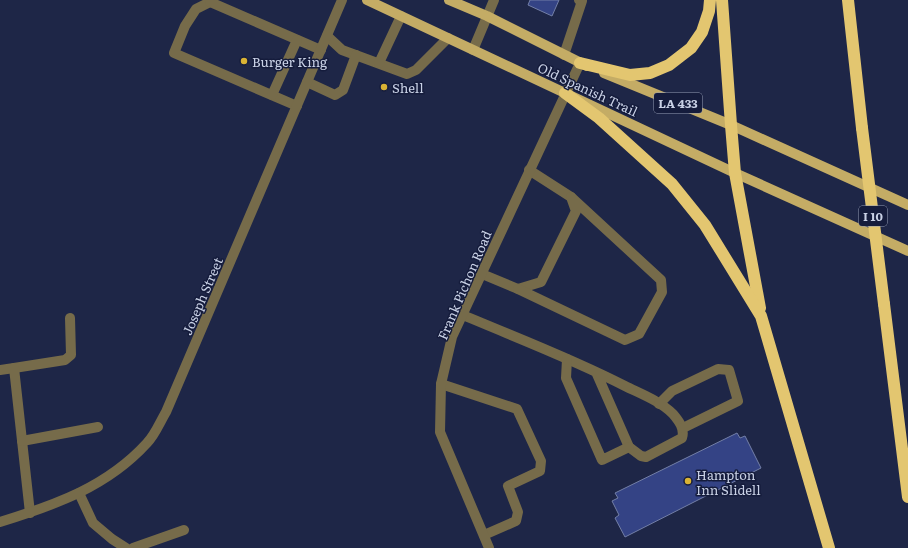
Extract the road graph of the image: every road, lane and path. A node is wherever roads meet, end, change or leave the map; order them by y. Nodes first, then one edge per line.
1 (342, 0) edge
2 (367, 0) edge
3 (449, 0) edge
4 (494, 0) edge
5 (579, 0) edge
6 (710, 0) edge
7 (722, 0) edge
8 (848, 0) edge
9 (210, 1) edge
10 (401, 16) junction
11 (487, 16) junction
12 (327, 36) junction
13 (448, 38) junction
14 (297, 40) junction
15 (321, 50) junction
16 (473, 50) junction
17 (356, 55) junction
18 (564, 55) junction
19 (379, 63) junction
20 (580, 63) junction
21 (307, 82) junction
22 (565, 93) junction
23 (272, 95) junction
24 (297, 106) junction
25 (730, 125) junction
26 (530, 170) junction
27 (735, 173) junction
28 (571, 196) junction
29 (908, 205) edge
30 (908, 251) edge
31 (482, 274) junction
32 (518, 290) junction
33 (463, 315) junction
34 (761, 316) junction
35 (70, 318) dead end
36 (567, 359) junction
37 (14, 368) junction
38 (0, 370) edge
39 (596, 372) junction
40 (441, 384) junction
41 (659, 404) junction
42 (98, 427) dead end
43 (683, 428) junction
44 (22, 441) junction
45 (629, 447) junction
46 (79, 493) junction
47 (908, 497) edge
48 (30, 513) junction
49 (0, 522) edge
50 (184, 530) dead end
51 (484, 535) junction
52 (126, 548) edge
53 (133, 548) edge
54 (489, 548) edge
55 (829, 548) edge

1 - 12 street, Joseph Street
2 - 10 main road, Old Spanish Trail
3 - 11 main road, Old Spanish Trail / LA 433
4 - 11 street
5 - 18 street
6 - 20 highway
7 - 25 highway
8 - 47 highway, I 10, bridge
9 - 14 street
9 - 23 street
10 - 13 main road, Old Spanish Trail
10 - 19 street
11 - 16 street
11 - 18 main road, Old Spanish Trail / LA 433
12 - 15 street, Joseph Street
12 - 17 street
13 - 16 main road, Old Spanish Trail
13 - 19 street
14 - 15 street
14 - 23 street
15 - 21 street, Joseph Street
16 - 22 main road, Old Spanish Trail
17 - 19 street
17 - 21 street
18 - 20 main road, Old Spanish Trail / LA 433
20 - 22 street, Frank Pichon Road
20 - 25 main road, Old Spanish Trail / LA 433
21 - 24 street, Joseph Street
22 - 26 street, Frank Pichon Road
22 - 27 main road, Old Spanish Trail
22 - 34 highway
23 - 24 street
24 - 46 street, Joseph Street
25 - 27 highway
25 - 29 main road, Old Spanish Trail / LA 433
26 - 28 street
26 - 31 street, Frank Pichon Road
27 - 30 main road, Old Spanish Trail
27 - 34 highway
28 - 32 street
28 - 32 street
31 - 32 street
31 - 33 street, Frank Pichon Road
33 - 36 street
33 - 40 street, Frank Pichon Road
34 - 55 highway
35 - 37 street
36 - 39 street
36 - 45 street
37 - 38 street
37 - 44 street
39 - 41 street
39 - 45 street
40 - 51 street, Frank Pichon Road
40 - 51 street
41 - 43 street
41 - 43 street
42 - 44 street
43 - 45 street
44 - 48 street
46 - 48 street, Joseph Street
46 - 52 street
48 - 49 street, Joseph Street
50 - 53 street
51 - 54 street, Frank Pichon Road

